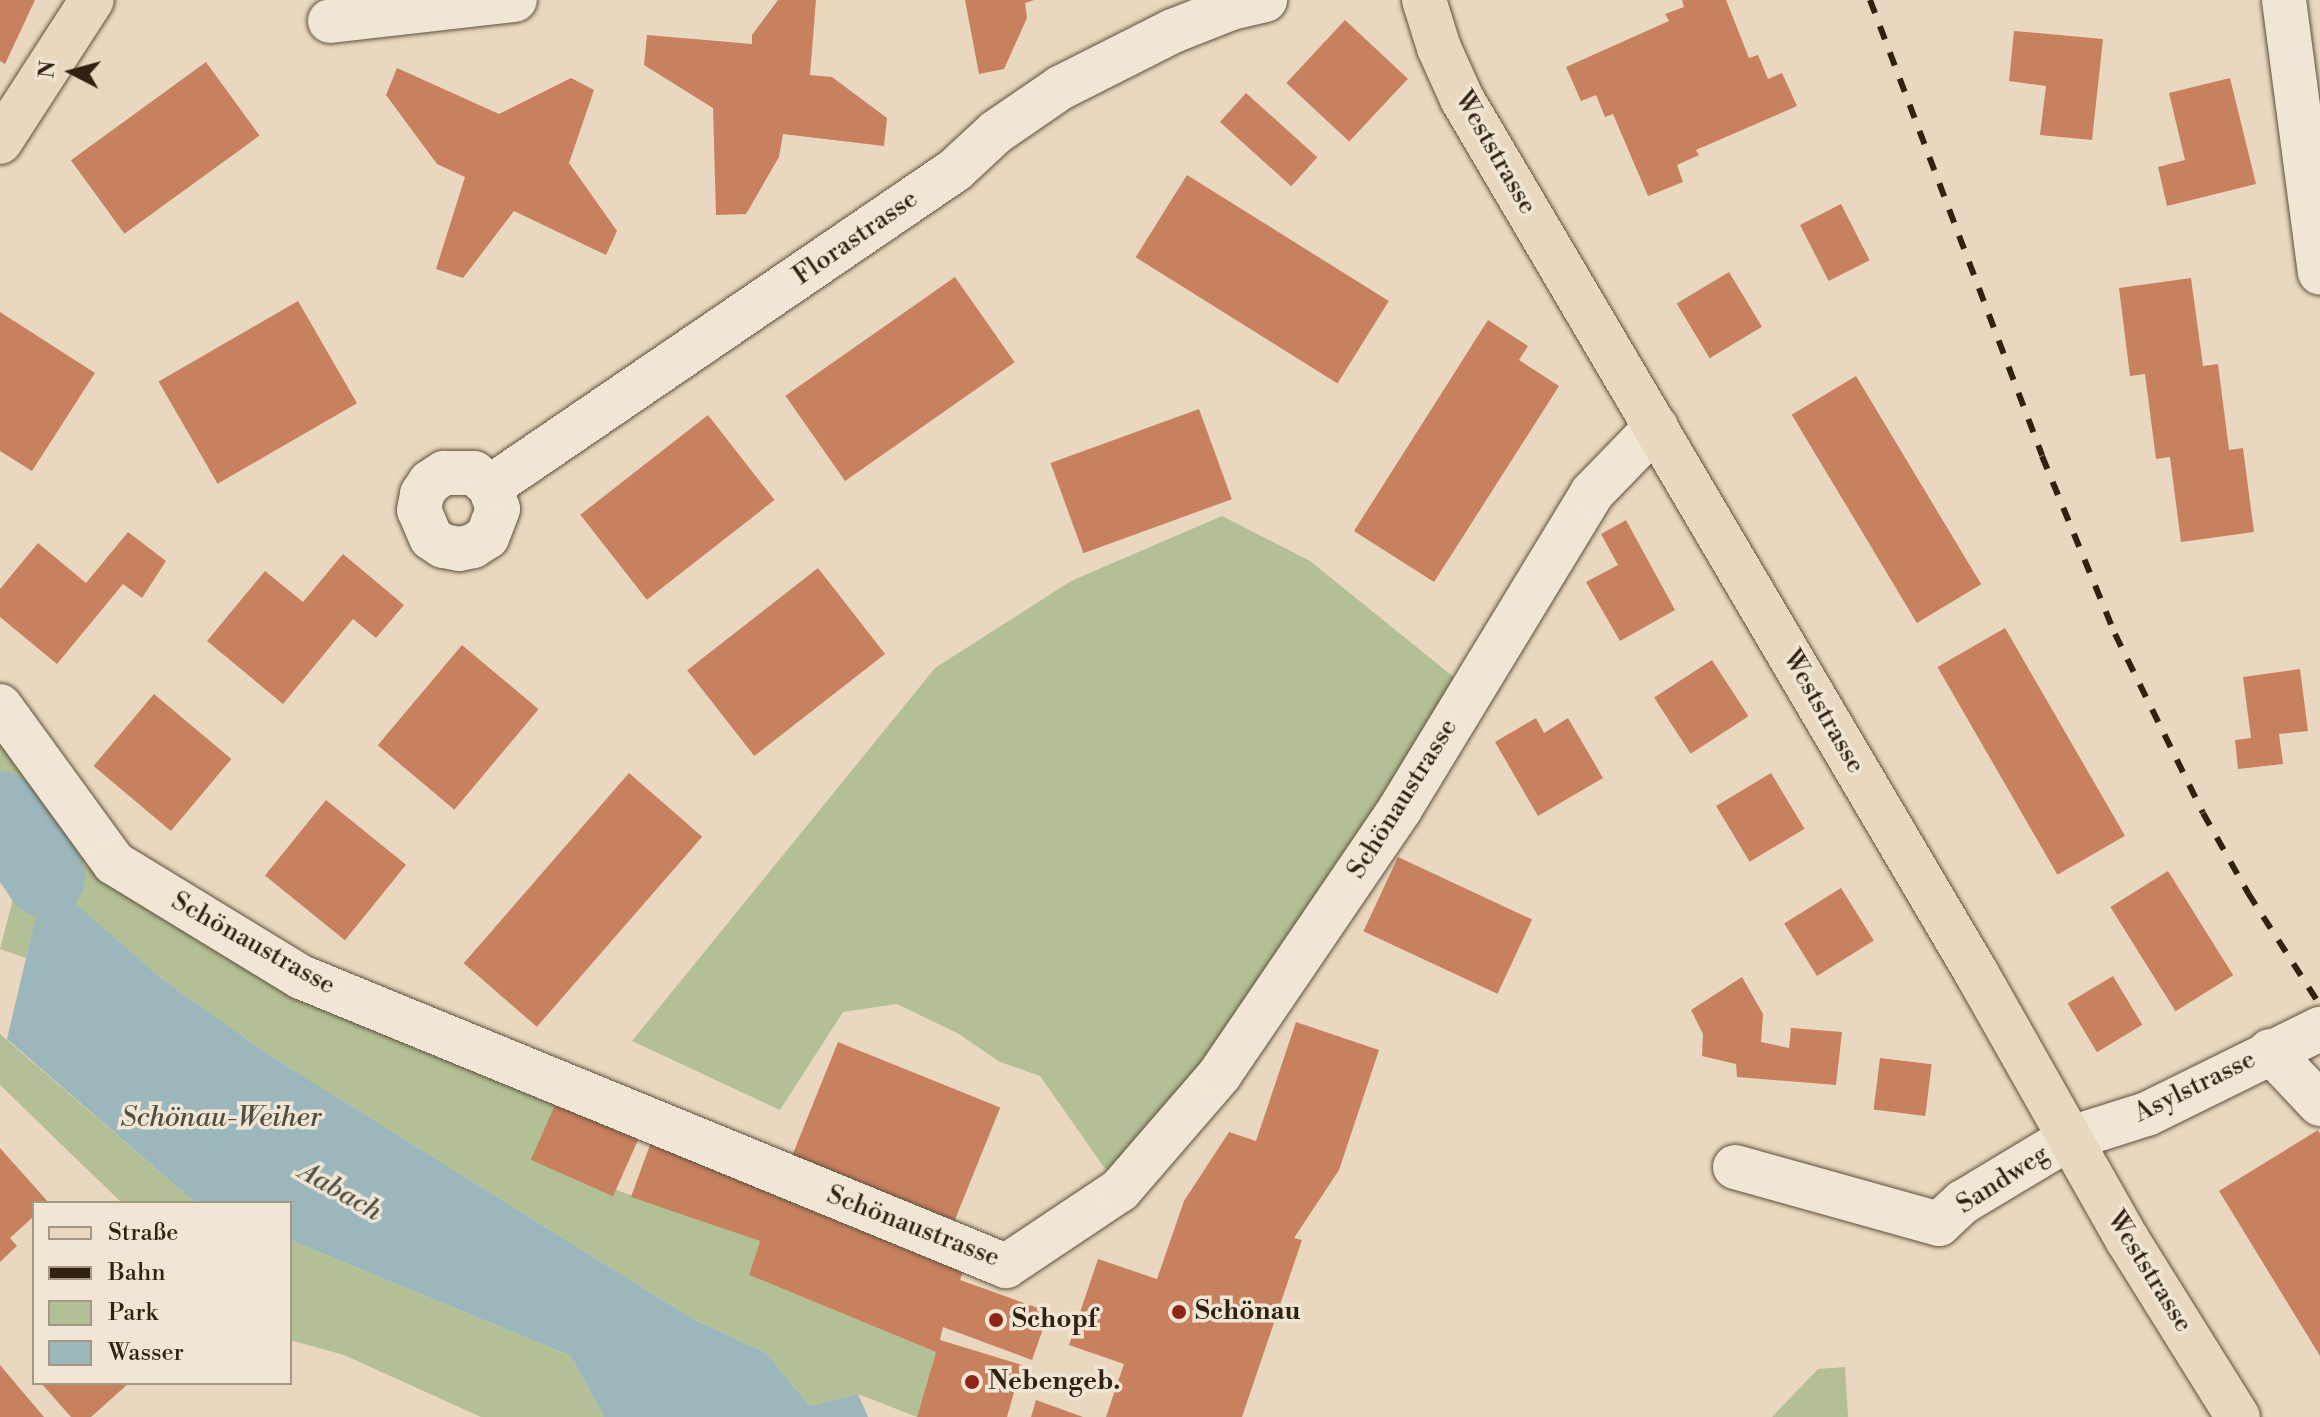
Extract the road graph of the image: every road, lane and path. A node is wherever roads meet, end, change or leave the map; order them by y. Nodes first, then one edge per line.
1 (92, 0) edge
2 (515, 0) edge
3 (1424, 0) edge
4 (2284, 0) edge
5 (1242, 3) edge
6 (330, 21) dead end
7 (0, 142) edge
8 (2320, 273) edge
9 (1656, 427) junction
10 (490, 487) dead end
11 (0, 706) edge
12 (2320, 1029) edge
13 (2270, 1051) junction
14 (2320, 1104) edge
15 (2068, 1139) junction
16 (1735, 1167) dead end
17 (2238, 1417) edge

1 - 7 main road
2 - 6 street
3 - 9 main road, Weststrasse
4 - 8 street
5 - 10 street, Florastrasse
9 - 11 street, Schönaustrasse
9 - 15 main road, Weststrasse
12 - 13 street, Asylstrasse
13 - 14 street
13 - 15 street, Asylstrasse
15 - 16 street, Sandweg
15 - 17 main road, Weststrasse

